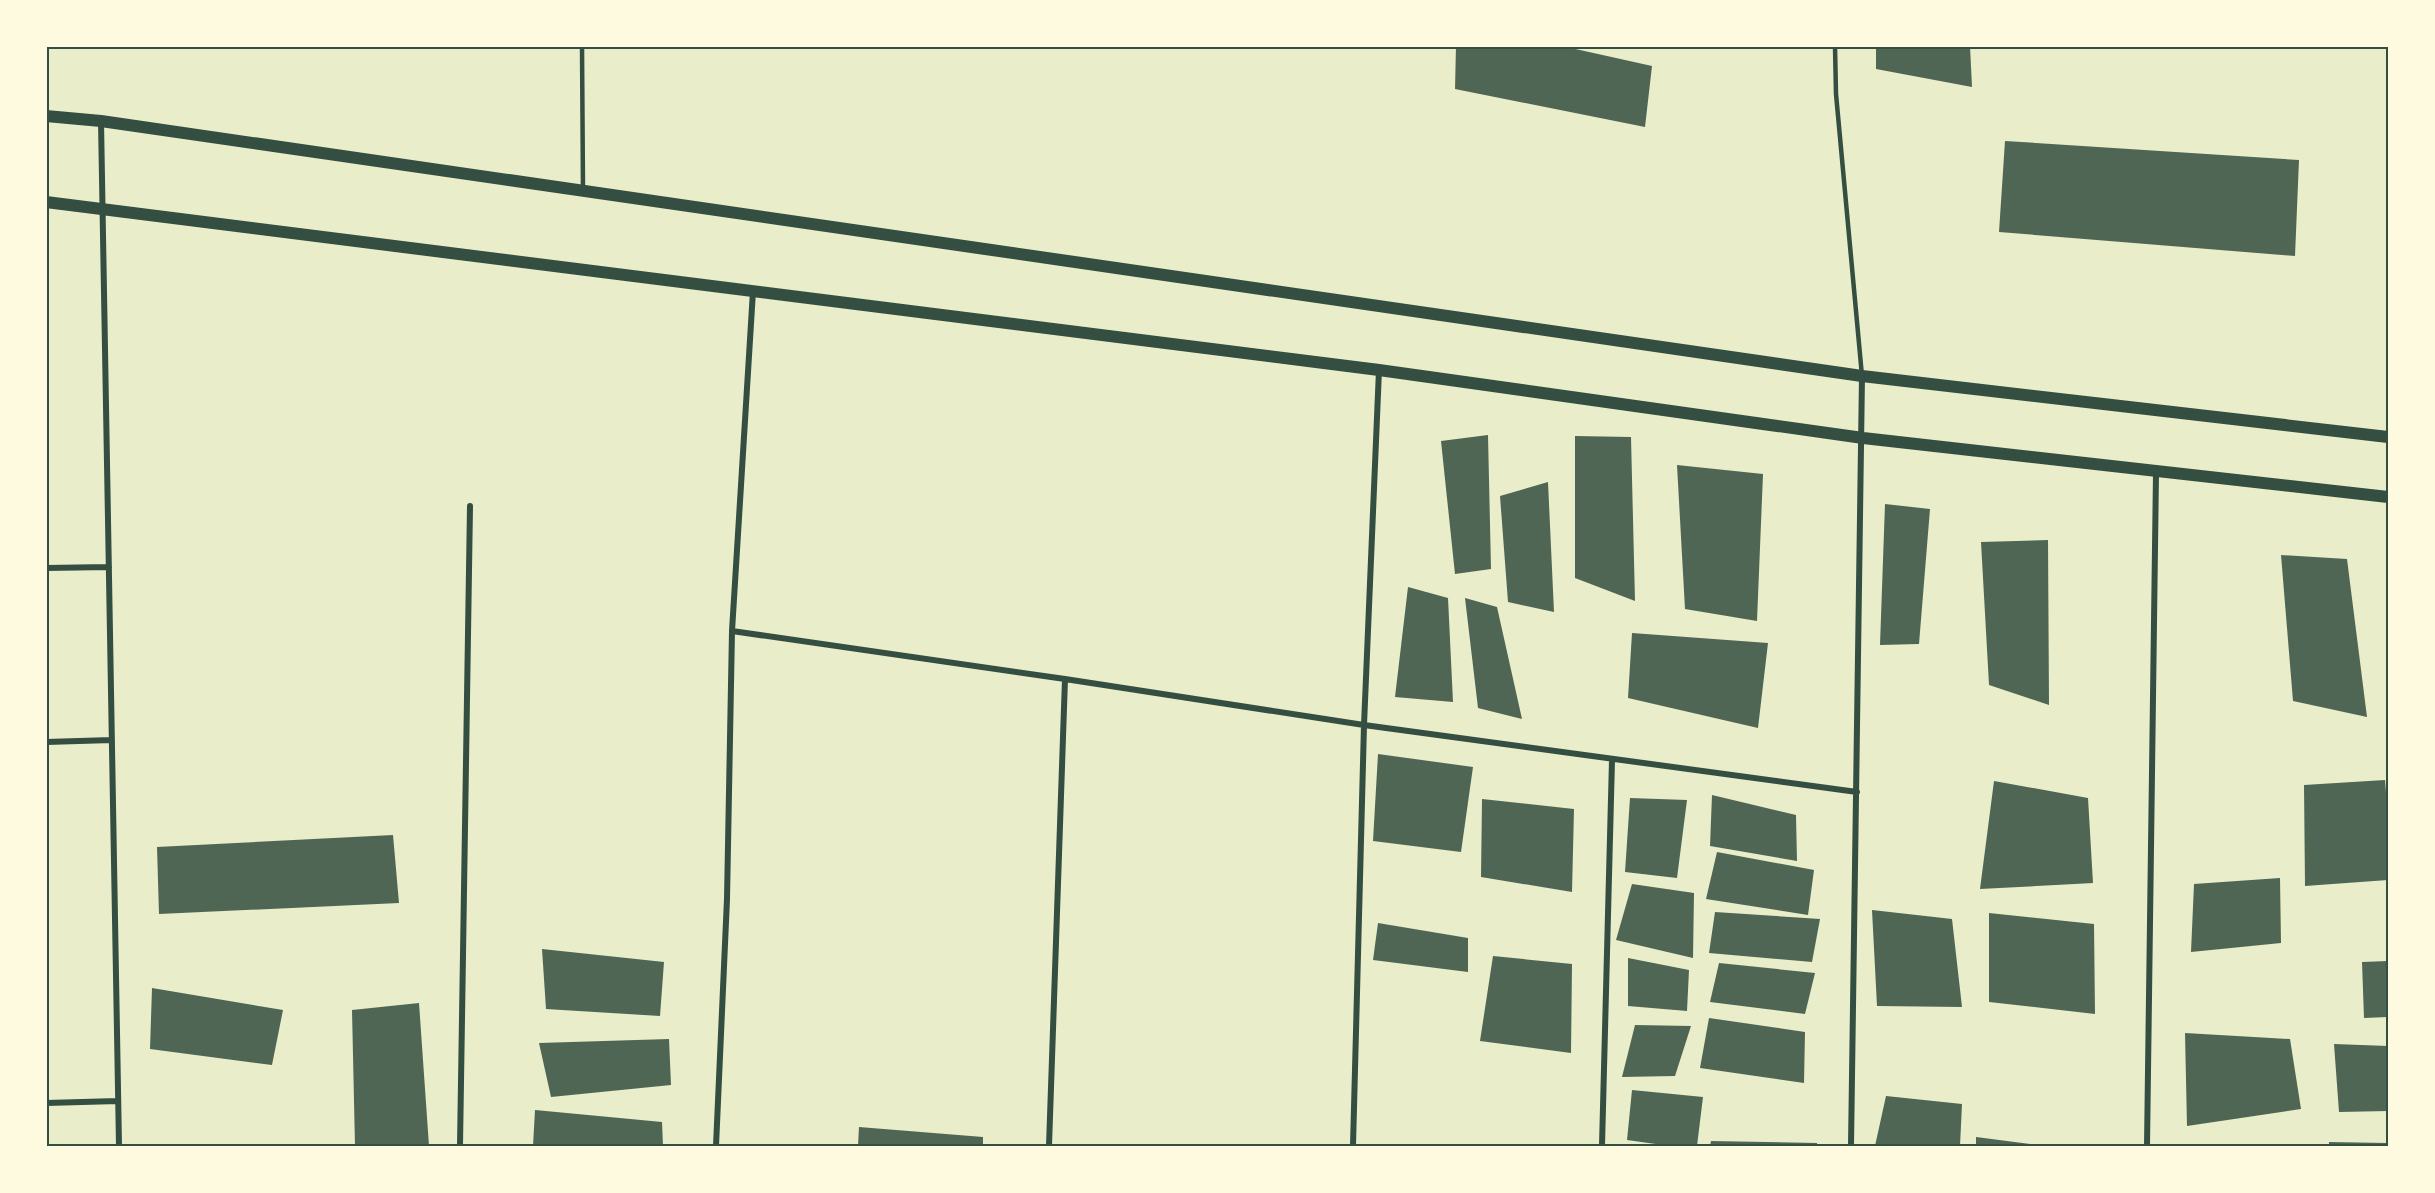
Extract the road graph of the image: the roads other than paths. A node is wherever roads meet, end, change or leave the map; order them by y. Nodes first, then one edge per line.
1 (582, 46) edge
2 (1835, 46) edge
3 (46, 116) edge
4 (101, 121) junction
5 (583, 192) junction
6 (46, 202) edge
7 (103, 209) junction
8 (753, 291) junction
9 (1379, 370) junction
10 (1862, 376) junction
11 (2388, 437) edge
12 (1863, 438) junction
13 (2156, 473) junction
14 (2388, 497) edge
15 (470, 506) dead end
16 (109, 567) junction
17 (46, 568) edge
18 (732, 631) junction
19 (1065, 679) junction
20 (1364, 725) junction
21 (112, 740) junction
22 (46, 742) edge
23 (1612, 760) junction
24 (1857, 792) junction
25 (118, 1101) junction
26 (46, 1103) edge
27 (119, 1146) edge
28 (460, 1146) edge
29 (716, 1146) edge
30 (1049, 1146) edge
31 (1353, 1146) edge
32 (1602, 1146) edge
33 (1851, 1146) edge
34 (2147, 1146) edge

1 - 5 lane
2 - 10 lane
3 - 4 main road
4 - 5 main road
4 - 7 street
5 - 10 main road
6 - 7 main road
7 - 8 main road
7 - 16 street
8 - 9 main road
8 - 18 street
9 - 12 main road
9 - 20 street
10 - 11 main road
10 - 12 street
12 - 13 main road
12 - 24 street
13 - 14 main road
13 - 34 street
15 - 28 street
16 - 17 street
16 - 21 street
18 - 19 street
18 - 29 street
19 - 20 street
19 - 30 street
20 - 23 street
20 - 31 street
21 - 22 street
21 - 25 street
23 - 24 street
23 - 32 street
24 - 33 street
25 - 26 street
25 - 27 street

